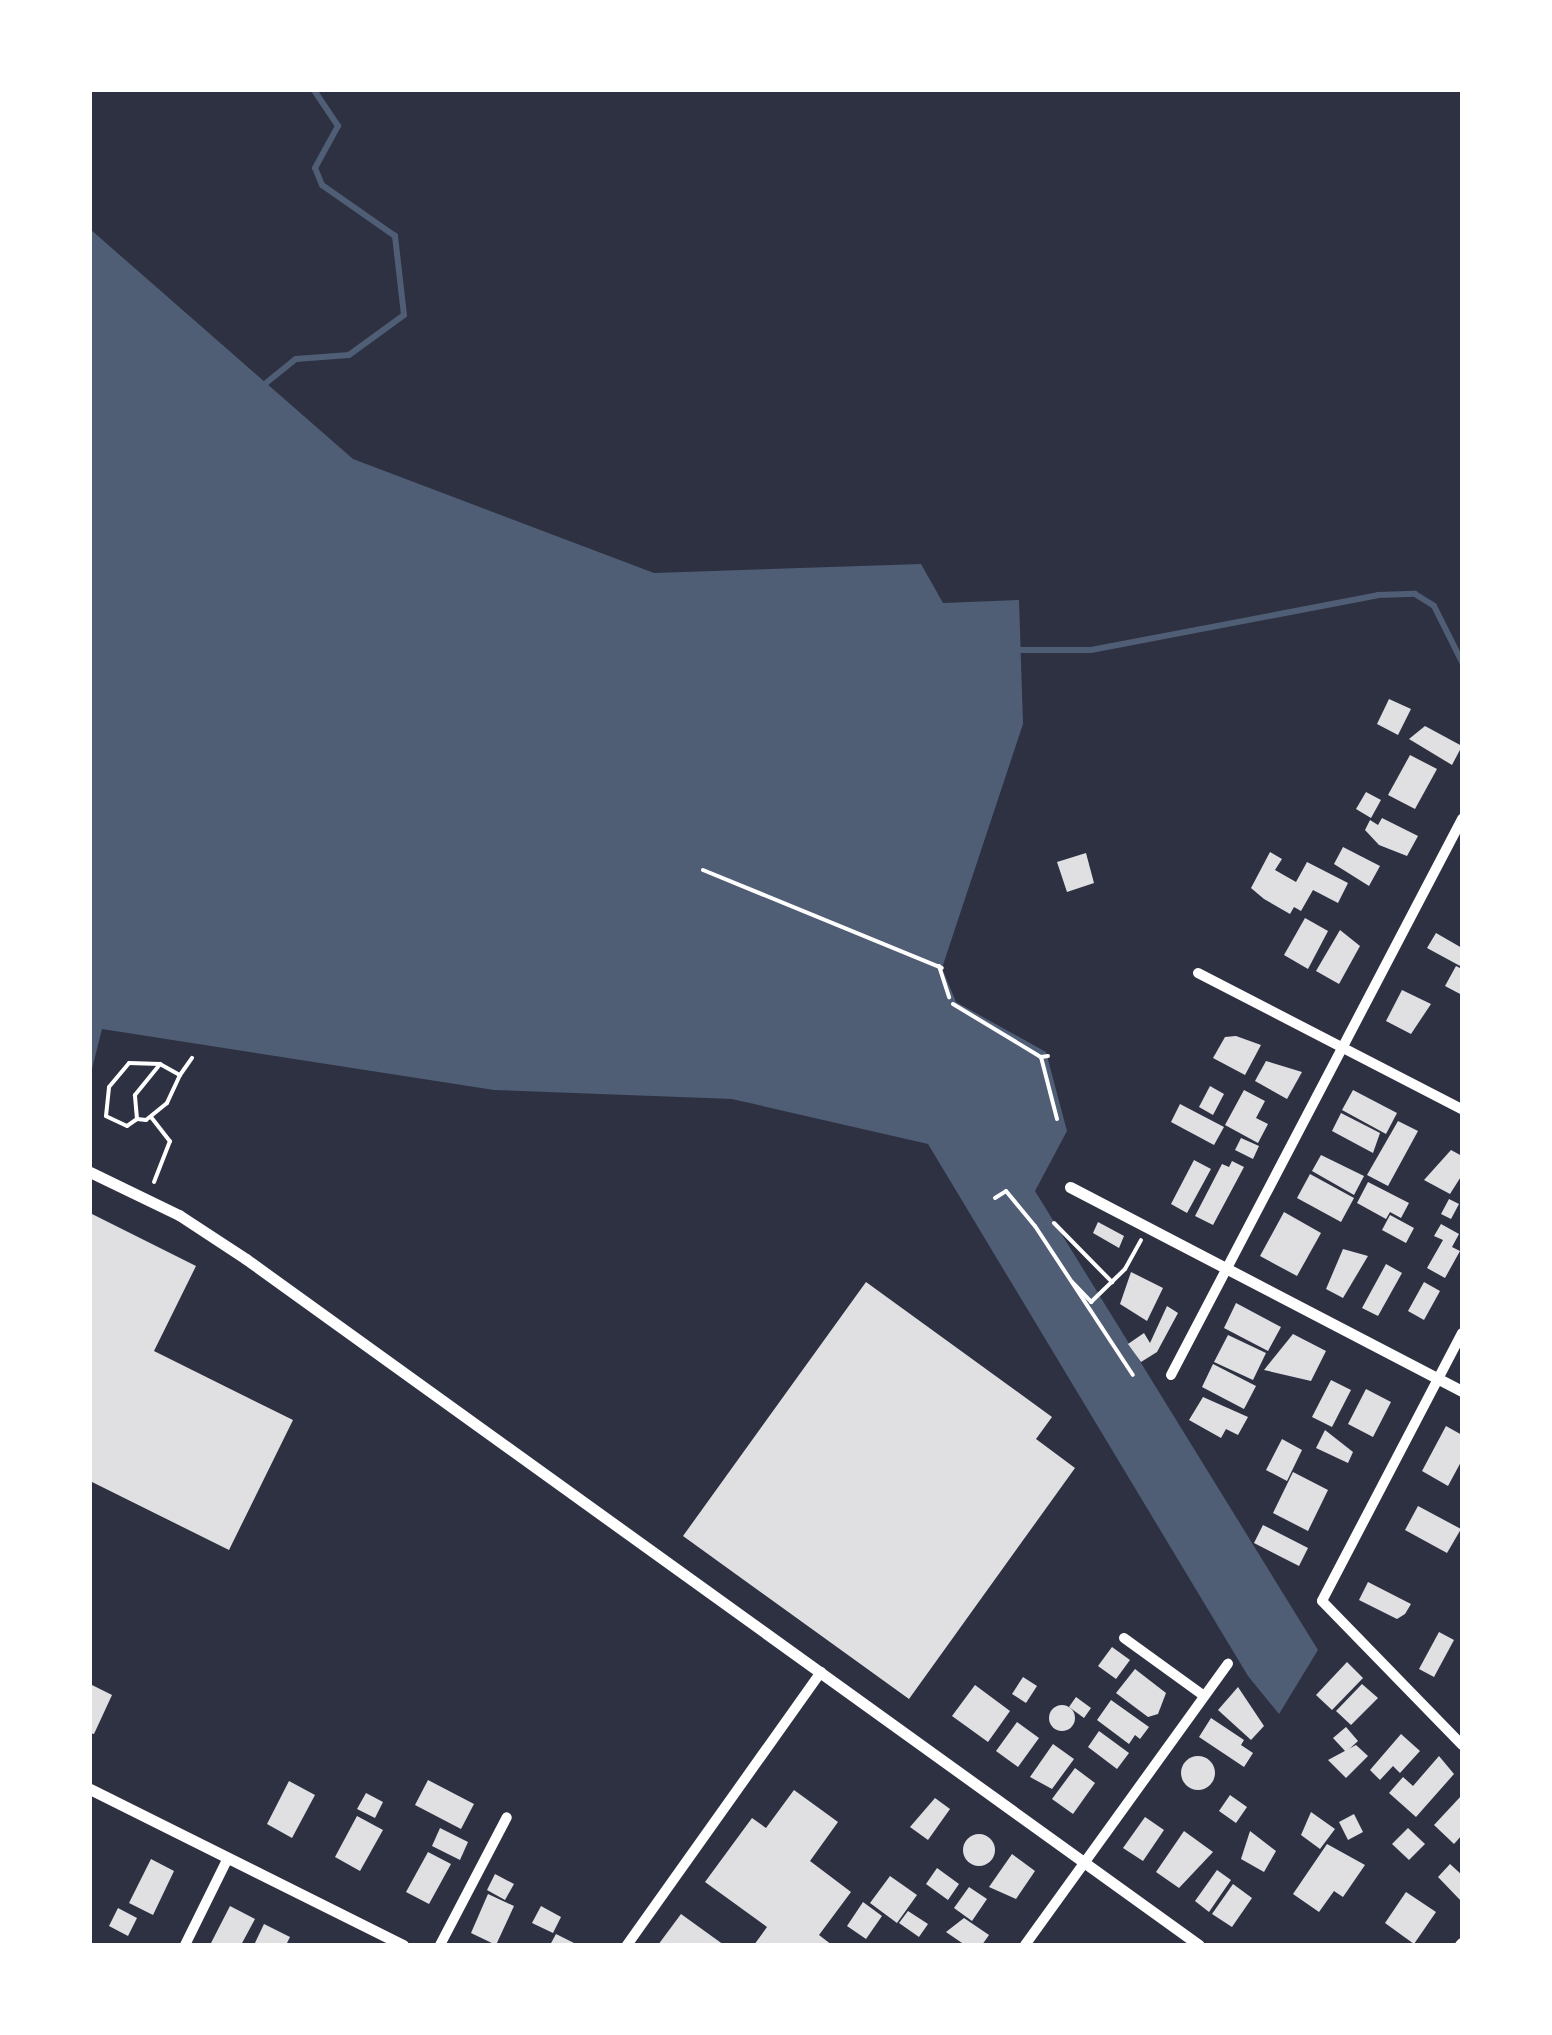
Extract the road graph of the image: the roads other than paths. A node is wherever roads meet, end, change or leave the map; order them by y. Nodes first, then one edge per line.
1 (1462, 819) edge
2 (1198, 973) dead end
3 (1343, 1047) junction
4 (1462, 1109) edge
5 (90, 1172) edge
6 (1070, 1188) dead end
7 (1227, 1269) junction
8 (1462, 1333) edge
9 (1171, 1375) dead end
10 (1438, 1379) junction
11 (1462, 1391) edge
12 (1124, 1638) dead end
13 (1228, 1664) dead end
14 (820, 1672) junction
15 (1204, 1696) junction
16 (1462, 1745) edge
17 (90, 1789) edge
18 (507, 1817) dead end
19 (228, 1858) junction
20 (1085, 1862) junction
21 (185, 1945) edge
22 (403, 1945) edge
23 (440, 1945) edge
24 (627, 1945) edge
25 (1025, 1945) edge
26 (1199, 1945) edge

1 - 3 street
2 - 3 street
3 - 4 street
3 - 7 street
5 - 14 street
6 - 7 street
7 - 9 street
7 - 10 street
8 - 10 street
10 - 11 street
10 - 16 street
12 - 15 street
13 - 15 street
14 - 20 street
14 - 24 street
15 - 20 street
17 - 19 street
18 - 23 street
19 - 21 street
19 - 22 street
20 - 25 street
20 - 26 street

